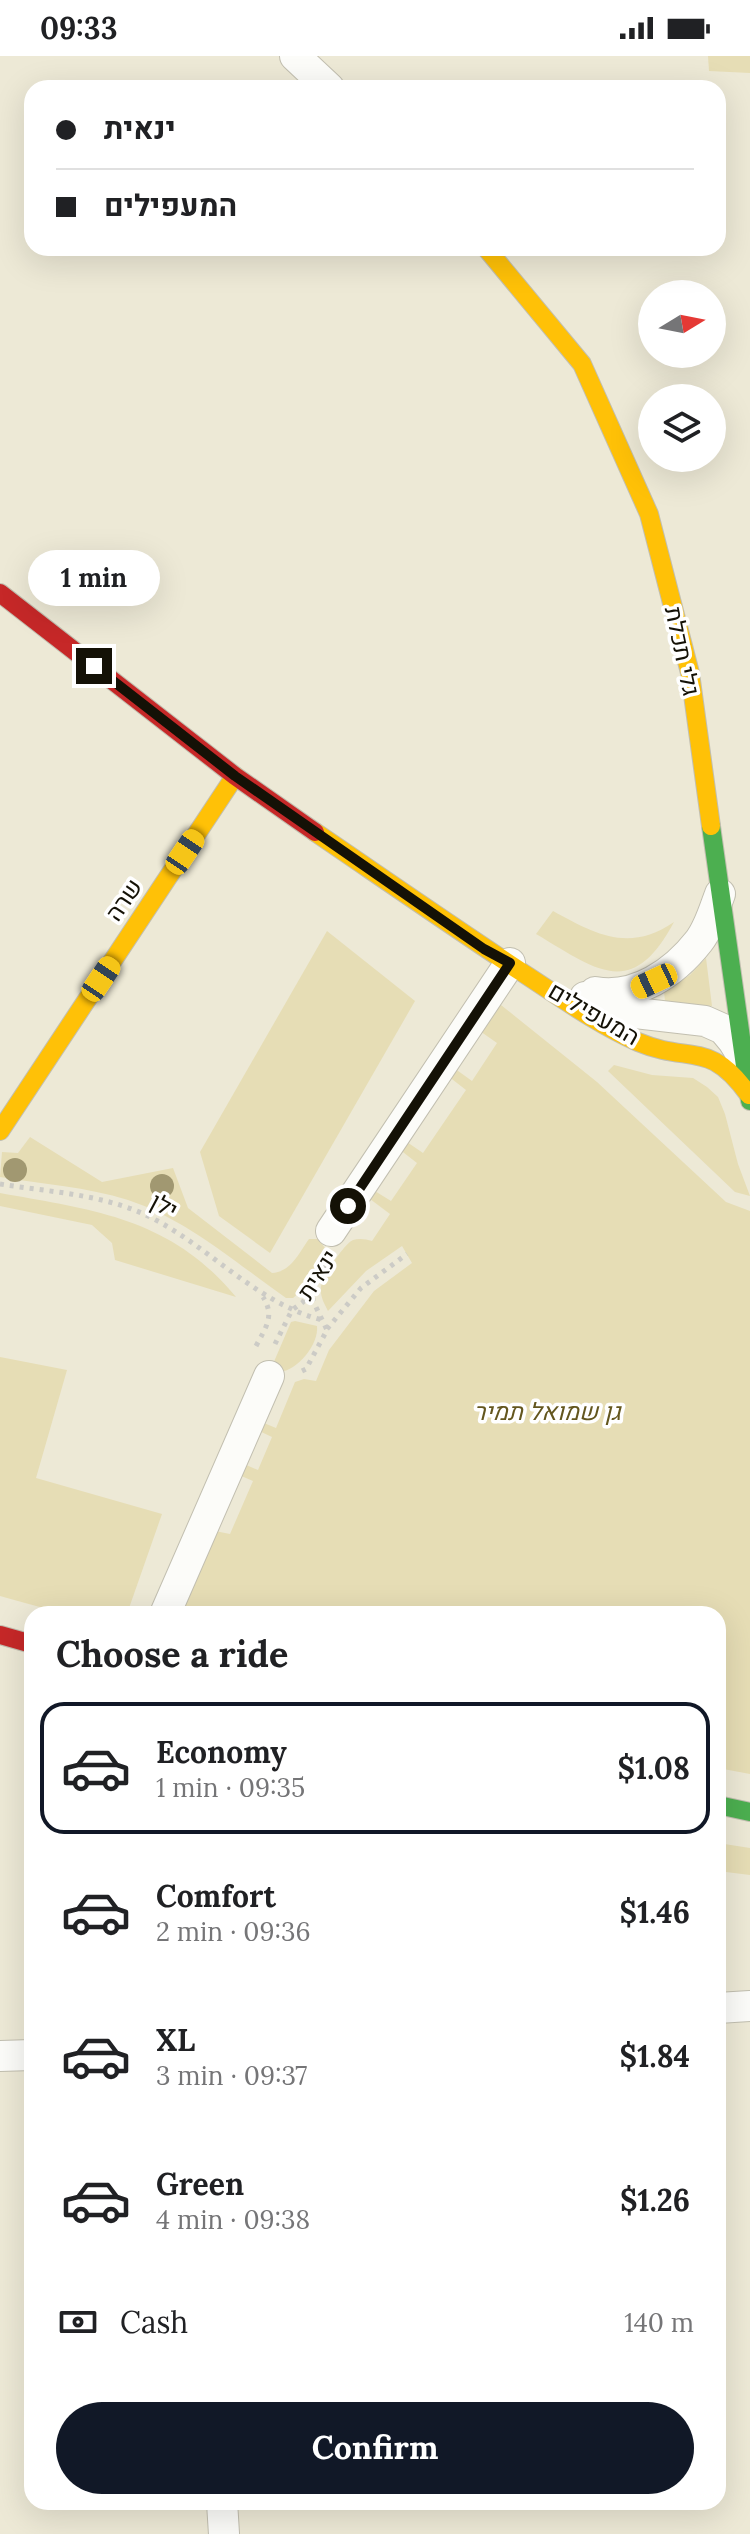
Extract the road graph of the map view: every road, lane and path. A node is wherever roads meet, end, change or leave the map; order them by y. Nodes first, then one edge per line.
1 (295, 56) edge
2 (320, 80) edge
3 (493, 256) edge
4 (0, 593) edge
5 (235, 776) junction
6 (720, 894) junction
7 (516, 967) junction
8 (556, 985) junction
9 (745, 1061) junction
10 (749, 1098) edge
11 (0, 1131) edge
12 (0, 1184) edge
13 (331, 1231) joint
14 (407, 1254) dead end
15 (312, 1287) junction
16 (261, 1292) junction
17 (292, 1310) junction
18 (322, 1320) junction
19 (327, 1330) junction
20 (268, 1369) junction
21 (168, 1606) edge
22 (0, 1635) edge
23 (24, 1642) edge
24 (726, 1799) edge
25 (750, 1801) edge
26 (726, 1807) edge
27 (750, 1812) edge
28 (750, 2006) edge
29 (726, 2008) edge
30 (24, 2055) edge
31 (0, 2056) edge
32 (222, 2510) edge
33 (224, 2534) edge

1 - 2 street
3 - 6 street, גלי תכלת
4 - 5 street, המעפילים
5 - 7 street, המעפילים
5 - 11 street, שרה
6 - 8 street, המעפילים
6 - 9 street, גלי תכלת
7 - 8 street, המעפילים
7 - 10 street, המעפילים
7 - 13 street, ינאית
8 - 9 street, המעפילים
9 - 10 street, גלי תכלת
12 - 16 path, ילן
13 - 15 path, ינאית
14 - 19 path
15 - 17 path, ינאית
15 - 18 path
16 - 17 path, ילן
16 - 20 path
17 - 18 path, ילן
17 - 20 path, ינאית
18 - 19 path
19 - 20 path
20 - 21 street
22 - 23 street
24 - 25 street
26 - 27 street
28 - 29 street
30 - 31 street
32 - 33 street

